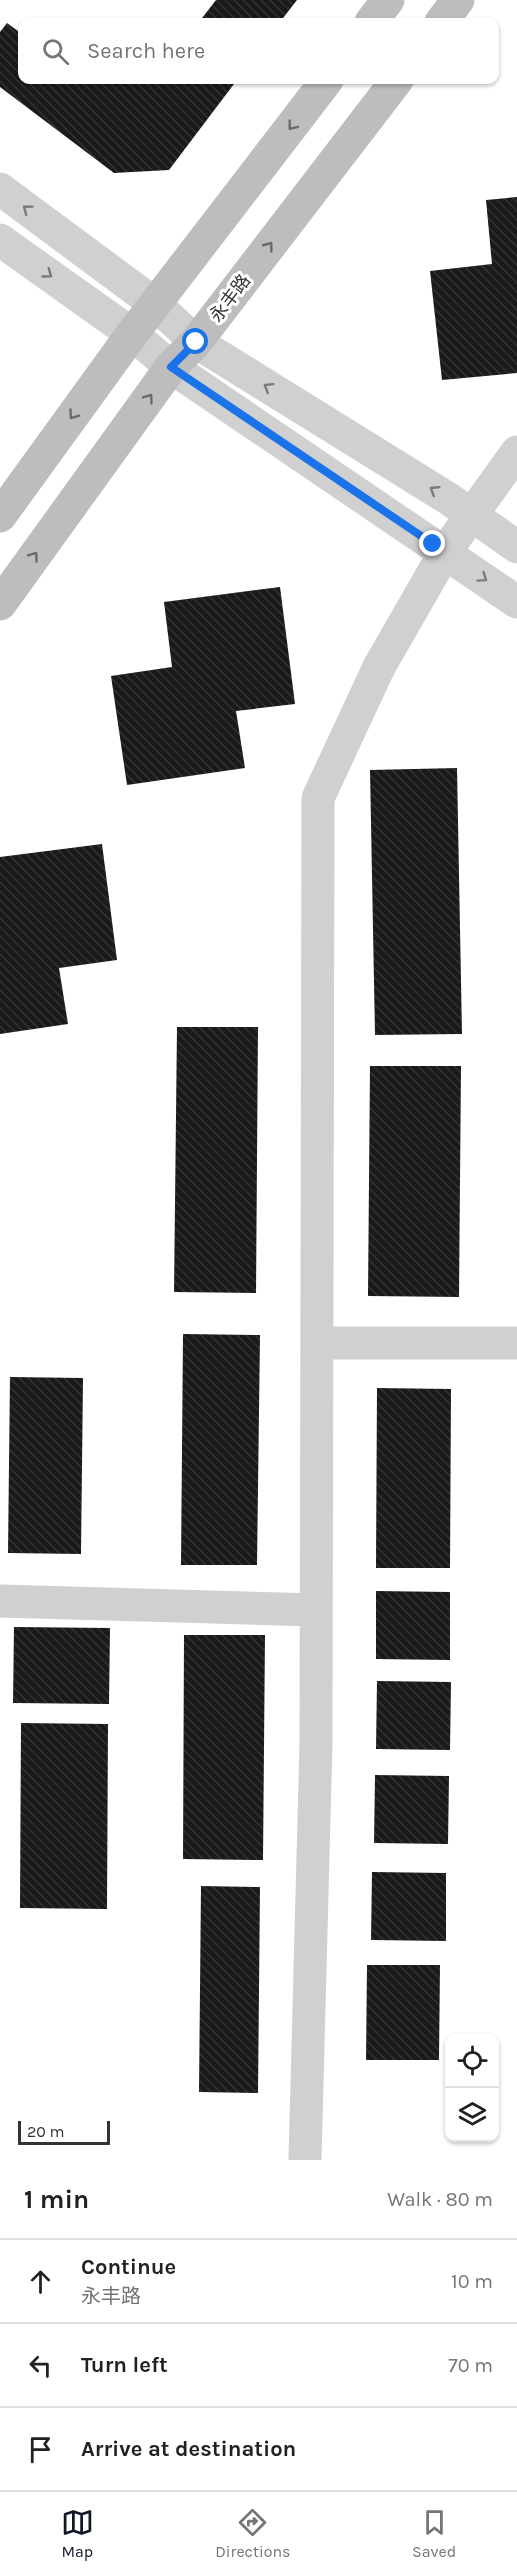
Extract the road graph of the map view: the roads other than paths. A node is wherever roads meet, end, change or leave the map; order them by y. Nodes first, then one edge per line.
1 (388, 0) edge
2 (458, 0) edge
3 (374, 18) edge
4 (444, 18) edge
5 (324, 84) edge
6 (394, 84) edge
7 (0, 189) edge
8 (0, 240) edge
9 (155, 304) junction
10 (132, 334) junction
11 (196, 342) junction
12 (171, 367) junction
13 (517, 452) edge
14 (471, 515) junction
15 (0, 516) edge
16 (517, 547) edge
17 (445, 552) junction
18 (517, 602) edge
19 (0, 604) edge
20 (317, 1343) junction
21 (517, 1343) edge
22 (0, 1601) edge
23 (316, 1610) junction
24 (305, 2160) edge

1 - 3 street
2 - 4 street
5 -> 9 street
11 -> 6 street, 永丰路
9 -> 7 street
8 -> 10 street
9 - 10 street
9 - 11 street
10 - 12 street
10 -> 15 street
11 - 12 street, 永丰路
14 -> 11 street
12 - 17 street
19 -> 12 street, 永丰路
13 - 14 street
14 - 16 street
14 - 17 street
17 -> 18 street
17 - 20 street
20 - 21 street
20 - 23 street
22 - 23 street
23 - 24 street

